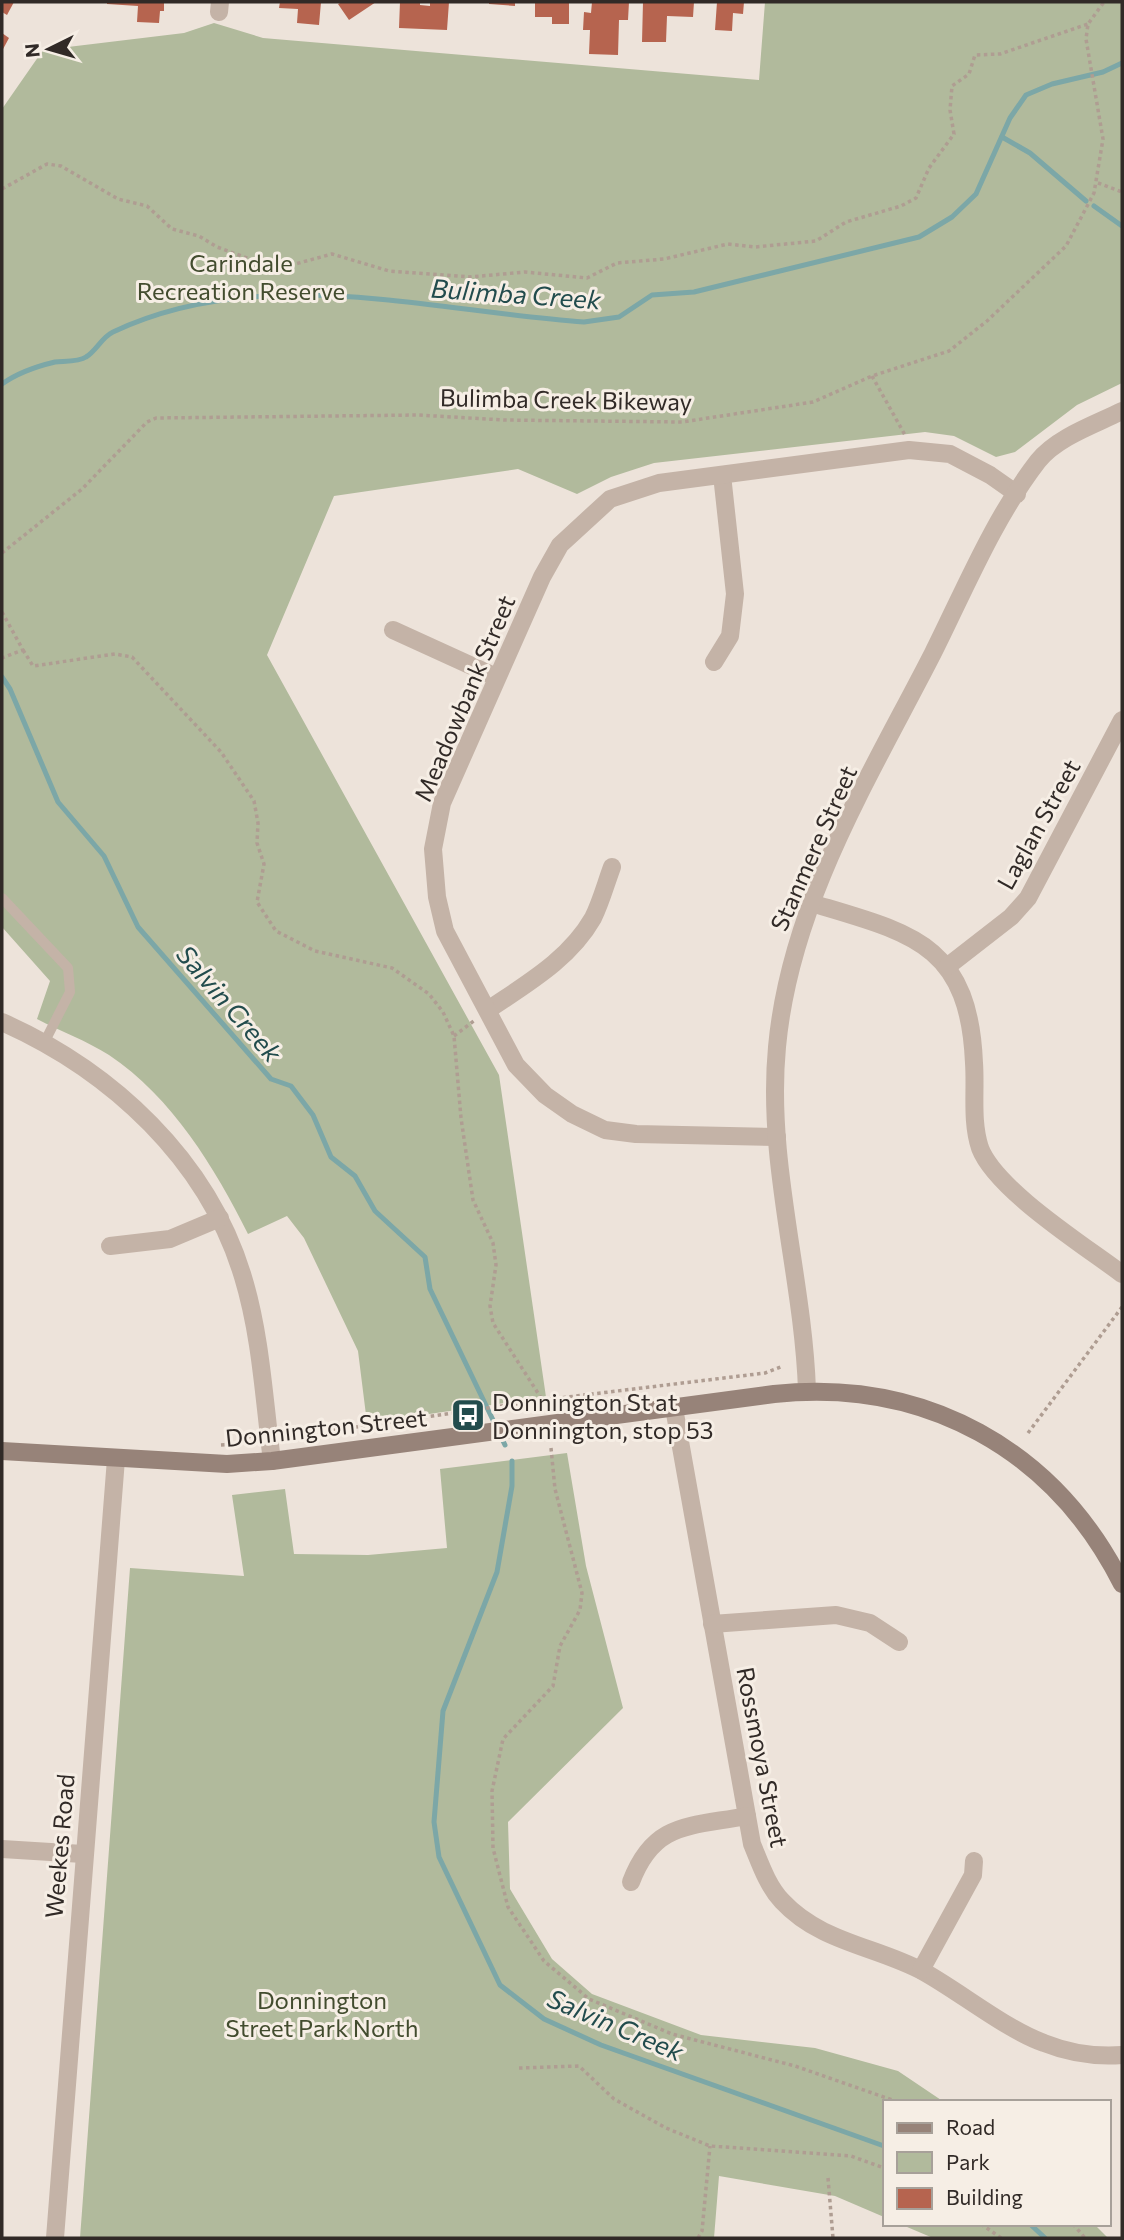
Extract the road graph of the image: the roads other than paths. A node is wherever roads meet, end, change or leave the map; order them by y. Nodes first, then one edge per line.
1 (1122, 411) edge
2 (722, 475) junction
3 (1017, 494) junction
4 (393, 631) dead end
5 (714, 662) dead end
6 (496, 677) junction
7 (1122, 720) edge
8 (612, 867) dead end
9 (2, 898) edge
10 (811, 903) junction
11 (948, 966) junction
12 (481, 1016) junction
13 (2, 1022) edge
14 (44, 1043) junction
15 (778, 1137) junction
16 (220, 1218) junction
17 (110, 1246) dead end
18 (1122, 1274) edge
19 (807, 1390) junction
20 (674, 1408) junction
21 (2, 1451) edge
22 (116, 1459) junction
23 (272, 1461) junction
24 (1122, 1584) edge
25 (712, 1624) junction
26 (899, 1642) dead end
27 (747, 1816) junction
28 (2, 1849) edge
29 (83, 1854) junction
30 (974, 1861) dead end
31 (631, 1882) dead end
32 (921, 1970) junction
33 (1122, 2055) edge
34 (55, 2238) edge

1 - 3 street, Stanmere Street
2 - 3 street, Meadowbank Street
2 - 5 street
2 - 6 street, Meadowbank Street
3 - 10 street, Stanmere Street
4 - 6 street
6 - 12 street, Meadowbank Street
7 - 11 street, Laglan Street
8 - 12 street
9 - 14 lane
10 - 11 street
10 - 15 street, Stanmere Street
11 - 18 street
12 - 15 street, Meadowbank Street
13 - 14 street
14 - 16 street
15 - 19 street, Stanmere Street
16 - 17 street
16 - 23 street
19 - 20 street, Donnington Street
19 - 24 street, Donnington Street
20 - 23 street, Donnington Street
20 - 25 street, Rossmoya Street
21 - 22 street, Donnington Street
22 - 23 street, Donnington Street
22 - 29 street, Weekes Road
25 - 26 street
25 - 27 street, Rossmoya Street
27 - 31 street
27 - 32 street, Rossmoya Street
28 - 29 street
29 - 34 street, Weekes Road
30 - 32 street
32 - 33 street, Rossmoya Street

